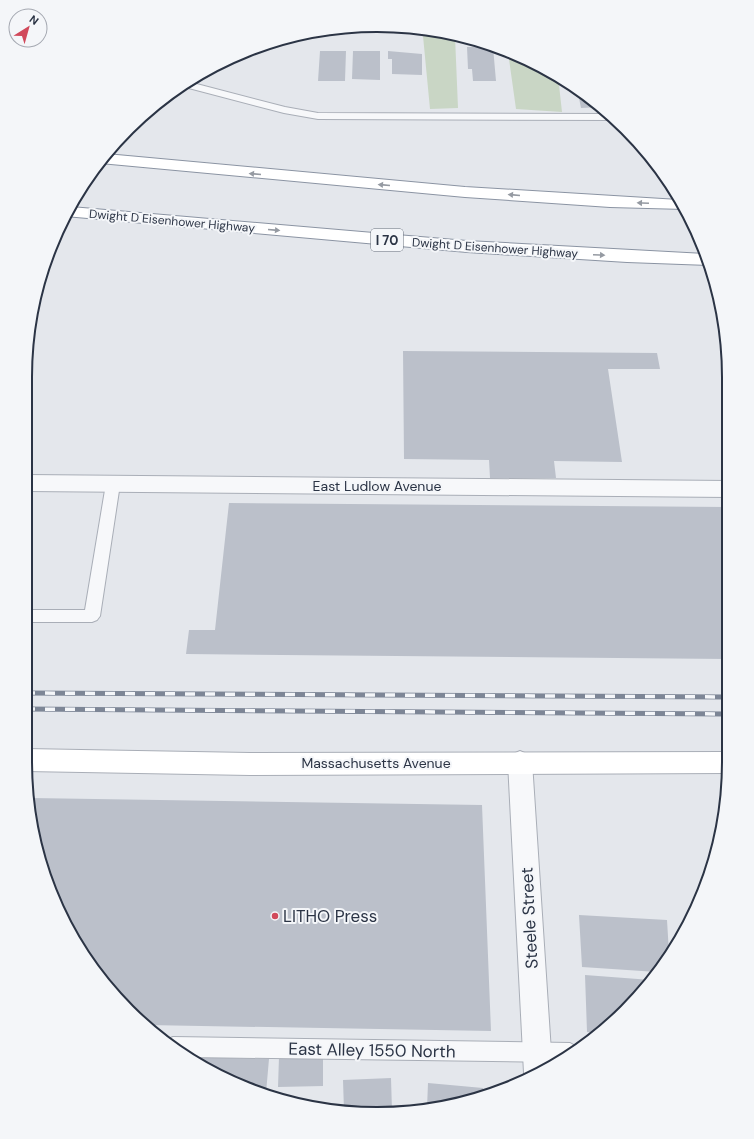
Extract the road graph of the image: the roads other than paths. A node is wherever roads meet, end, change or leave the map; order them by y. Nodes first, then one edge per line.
1 (192, 86) edge
2 (602, 116) edge
3 (110, 160) edge
4 (676, 205) edge
5 (74, 213) edge
6 (702, 260) edge
7 (32, 484) edge
8 (113, 484) junction
9 (722, 489) edge
10 (32, 616) edge
11 (32, 760) edge
12 (520, 762) junction
13 (722, 763) edge
14 (183, 1047) edge
15 (557, 1057) edge
16 (537, 1062) edge

1 - 2 lane
4 -> 3 main road
5 -> 6 main road, Dwight D Eisenhower Highway / I 70
7 - 8 street, East Ludlow Avenue
8 - 9 street, East Ludlow Avenue
8 - 10 lane
11 - 12 main road, Massachusetts Avenue
12 - 13 main road, Massachusetts Avenue
12 - 16 street, Steele Street
14 - 16 lane, East Alley 1550 North
15 - 16 lane, East Alley 1550 North

